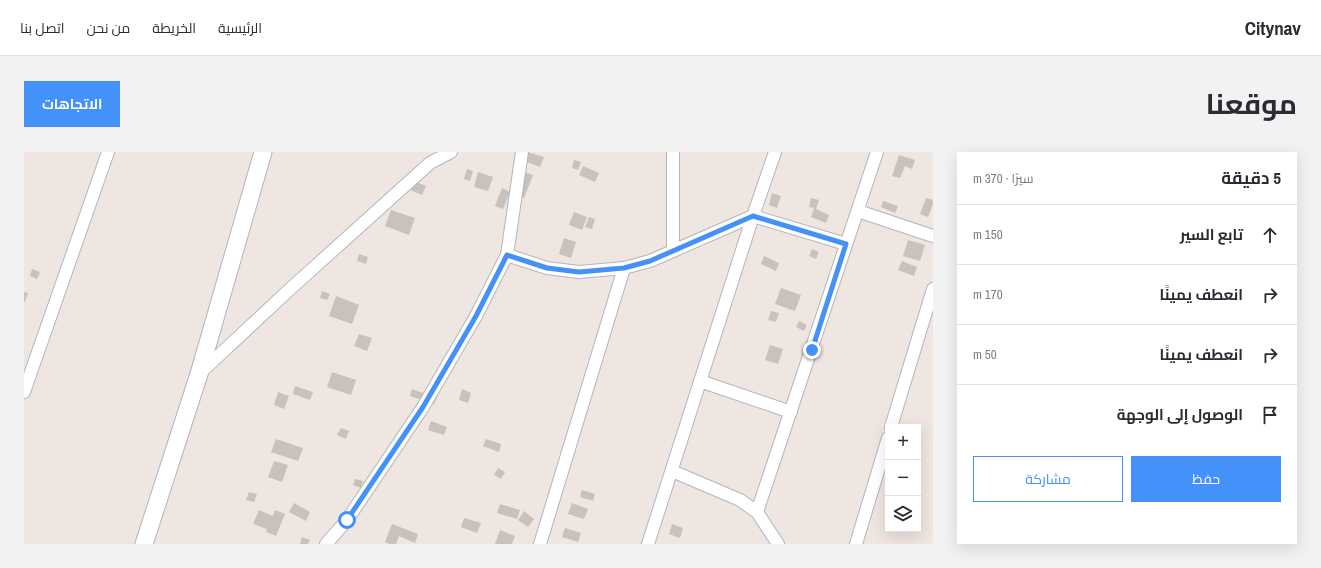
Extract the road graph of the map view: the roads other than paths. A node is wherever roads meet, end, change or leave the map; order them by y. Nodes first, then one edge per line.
1 (108, 152) edge
2 (263, 152) edge
3 (451, 152) edge
4 (522, 152) edge
5 (673, 152) edge
6 (775, 152) edge
7 (877, 152) edge
8 (858, 211) junction
9 (753, 216) junction
10 (933, 236) edge
11 (846, 244) junction
12 (673, 251) junction
13 (507, 255) junction
14 (624, 268) junction
15 (933, 289) edge
16 (199, 374) junction
17 (700, 381) junction
18 (25, 385) edge
19 (791, 412) junction
20 (892, 424) edge
21 (885, 448) edge
22 (672, 471) junction
23 (757, 512) junction
24 (774, 542) edge
25 (144, 544) edge
26 (326, 544) edge
27 (540, 544) edge
28 (648, 544) edge
29 (856, 544) edge

1 - 18 street
2 - 16 street
3 - 16 street
4 - 13 street
5 - 12 street
6 - 9 street
7 - 8 street
8 - 10 street
8 - 11 street
9 - 11 street
9 - 12 street
9 - 17 street
11 - 19 street
12 - 14 street
13 - 14 street
13 - 26 street
14 - 27 street
15 - 20 street
16 - 25 street
17 - 19 street
17 - 22 street
19 - 23 street
21 - 29 street
22 - 23 street
22 - 28 street
23 - 24 street

